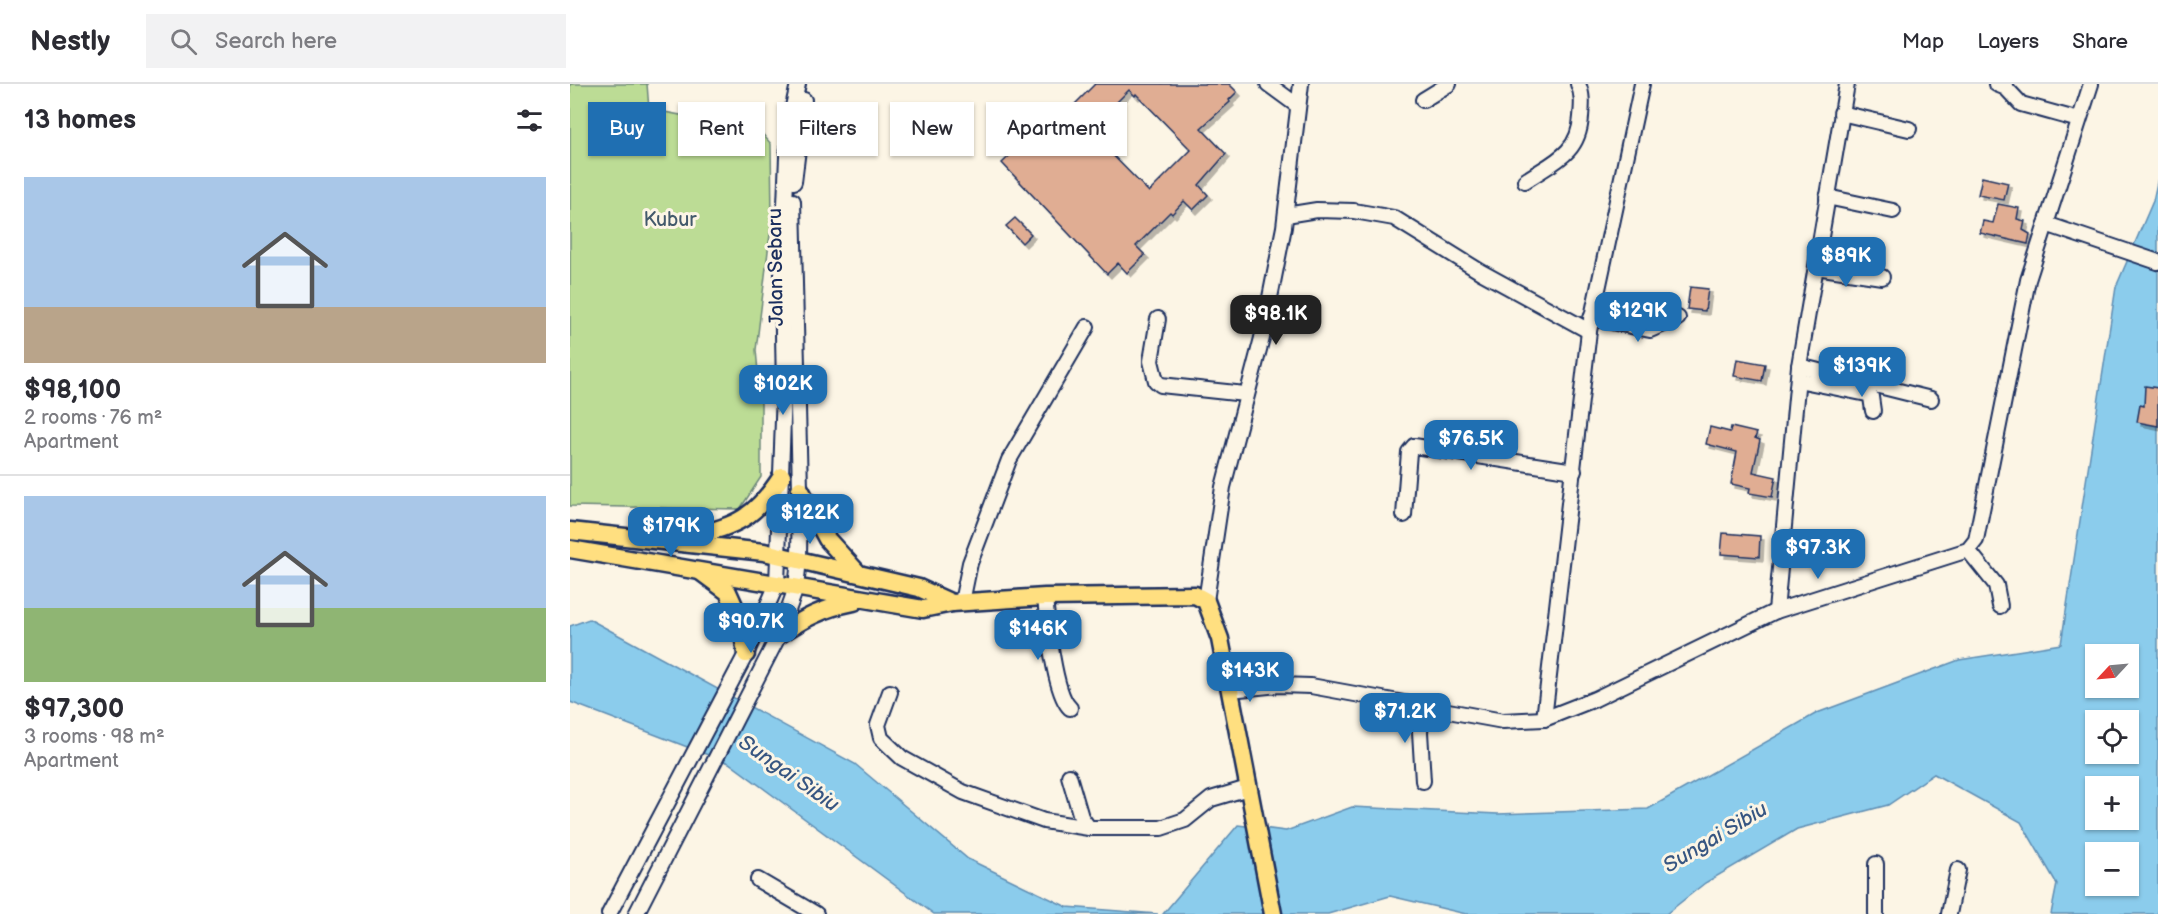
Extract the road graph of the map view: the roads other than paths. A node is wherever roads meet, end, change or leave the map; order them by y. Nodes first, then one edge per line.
1 (798, 84) edge
2 (807, 84) edge
3 (1268, 84) edge
4 (1301, 84) edge
5 (1449, 84) edge
6 (1578, 84) edge
7 (1642, 84) edge
8 (1847, 84) edge
9 (1996, 84) edge
10 (2091, 84) edge
11 (1423, 100) dead end
12 (1298, 106) junction
13 (1841, 113) junction
14 (2079, 120) junction
15 (1909, 129) dead end
16 (1525, 181) dead end
17 (1827, 197) junction
18 (1893, 211) dead end
19 (1286, 215) junction
20 (2046, 224) junction
21 (2158, 262) edge
22 (1816, 267) junction
23 (1882, 277) dead end
24 (1678, 318) dead end
25 (1158, 319) dead end
26 (1590, 325) junction
27 (1087, 327) dead end
28 (1798, 373) junction
29 (1245, 394) junction
30 (1931, 399) dead end
31 (1873, 411) dead end
32 (1574, 471) junction
33 (782, 476) junction
34 (800, 489) junction
35 (1404, 515) dead end
36 (570, 531) edge
37 (674, 541) junction
38 (570, 549) edge
39 (1968, 550) junction
40 (778, 555) junction
41 (799, 559) junction
42 (697, 569) junction
43 (858, 573) junction
44 (777, 584) junction
45 (796, 588) junction
46 (1045, 597) junction
47 (863, 600) junction
48 (1206, 601) junction
49 (957, 602) junction
50 (2000, 606) dead end
51 (1776, 610) junction
52 (779, 635) junction
53 (746, 654) junction
54 (1230, 690) junction
55 (890, 692) dead end
56 (1423, 706) junction
57 (1070, 708) dead end
58 (1544, 719) junction
59 (1069, 776) dead end
60 (1423, 781) dead end
61 (1248, 788) junction
62 (1089, 828) junction
63 (1876, 864) dead end
64 (1958, 870) dead end
65 (758, 880) dead end
66 (609, 914) edge
67 (636, 914) edge
68 (816, 914) edge
69 (1273, 914) edge
70 (1876, 914) edge
71 (1949, 914) edge

1 - 33 street, Jalan Sebaru
2 - 34 street, Jalan Sebaru
3 - 12 street
4 - 12 street
5 - 11 street
6 - 16 street
7 - 26 street
8 - 13 street
9 - 14 street
10 - 14 street
12 - 19 street
13 - 15 street
13 - 17 street
14 - 20 street
17 - 18 street
17 - 22 street
19 - 26 street
19 - 29 street
20 - 21 street
20 - 39 street
22 - 23 street
22 - 28 street
24 - 26 street
25 - 29 street
26 - 32 street
27 - 49 street
28 - 30 street
28 - 31 street
28 - 51 street
29 - 48 street
32 - 35 street
32 - 58 street
33 - 37 main road
33 - 40 street, Jalan Sebaru
34 - 41 street, Jalan Sebaru
34 - 43 main road
36 - 37 main road
37 - 40 main road
38 - 42 main road
39 - 50 street
39 - 51 street
40 - 41 main road
40 - 44 street, Jalan Sebaru
41 - 43 main road
41 - 45 street, Jalan Sebaru
42 - 44 main road
42 - 53 main road
43 - 49 main road
44 - 45 main road
44 - 53 street
45 - 47 main road
45 - 52 street, Jalan Sebaru
46 - 48 main road
46 - 49 main road
46 - 57 street
47 - 49 main road
47 - 52 main road
48 - 54 main road
51 - 58 street
52 - 67 street, Jalan Sebaru
53 - 66 street
54 - 56 street
54 - 61 main road
55 - 62 street
56 - 58 street
56 - 60 street
59 - 62 street
61 - 62 street
61 - 69 main road
63 - 70 street
64 - 71 street
65 - 68 street

